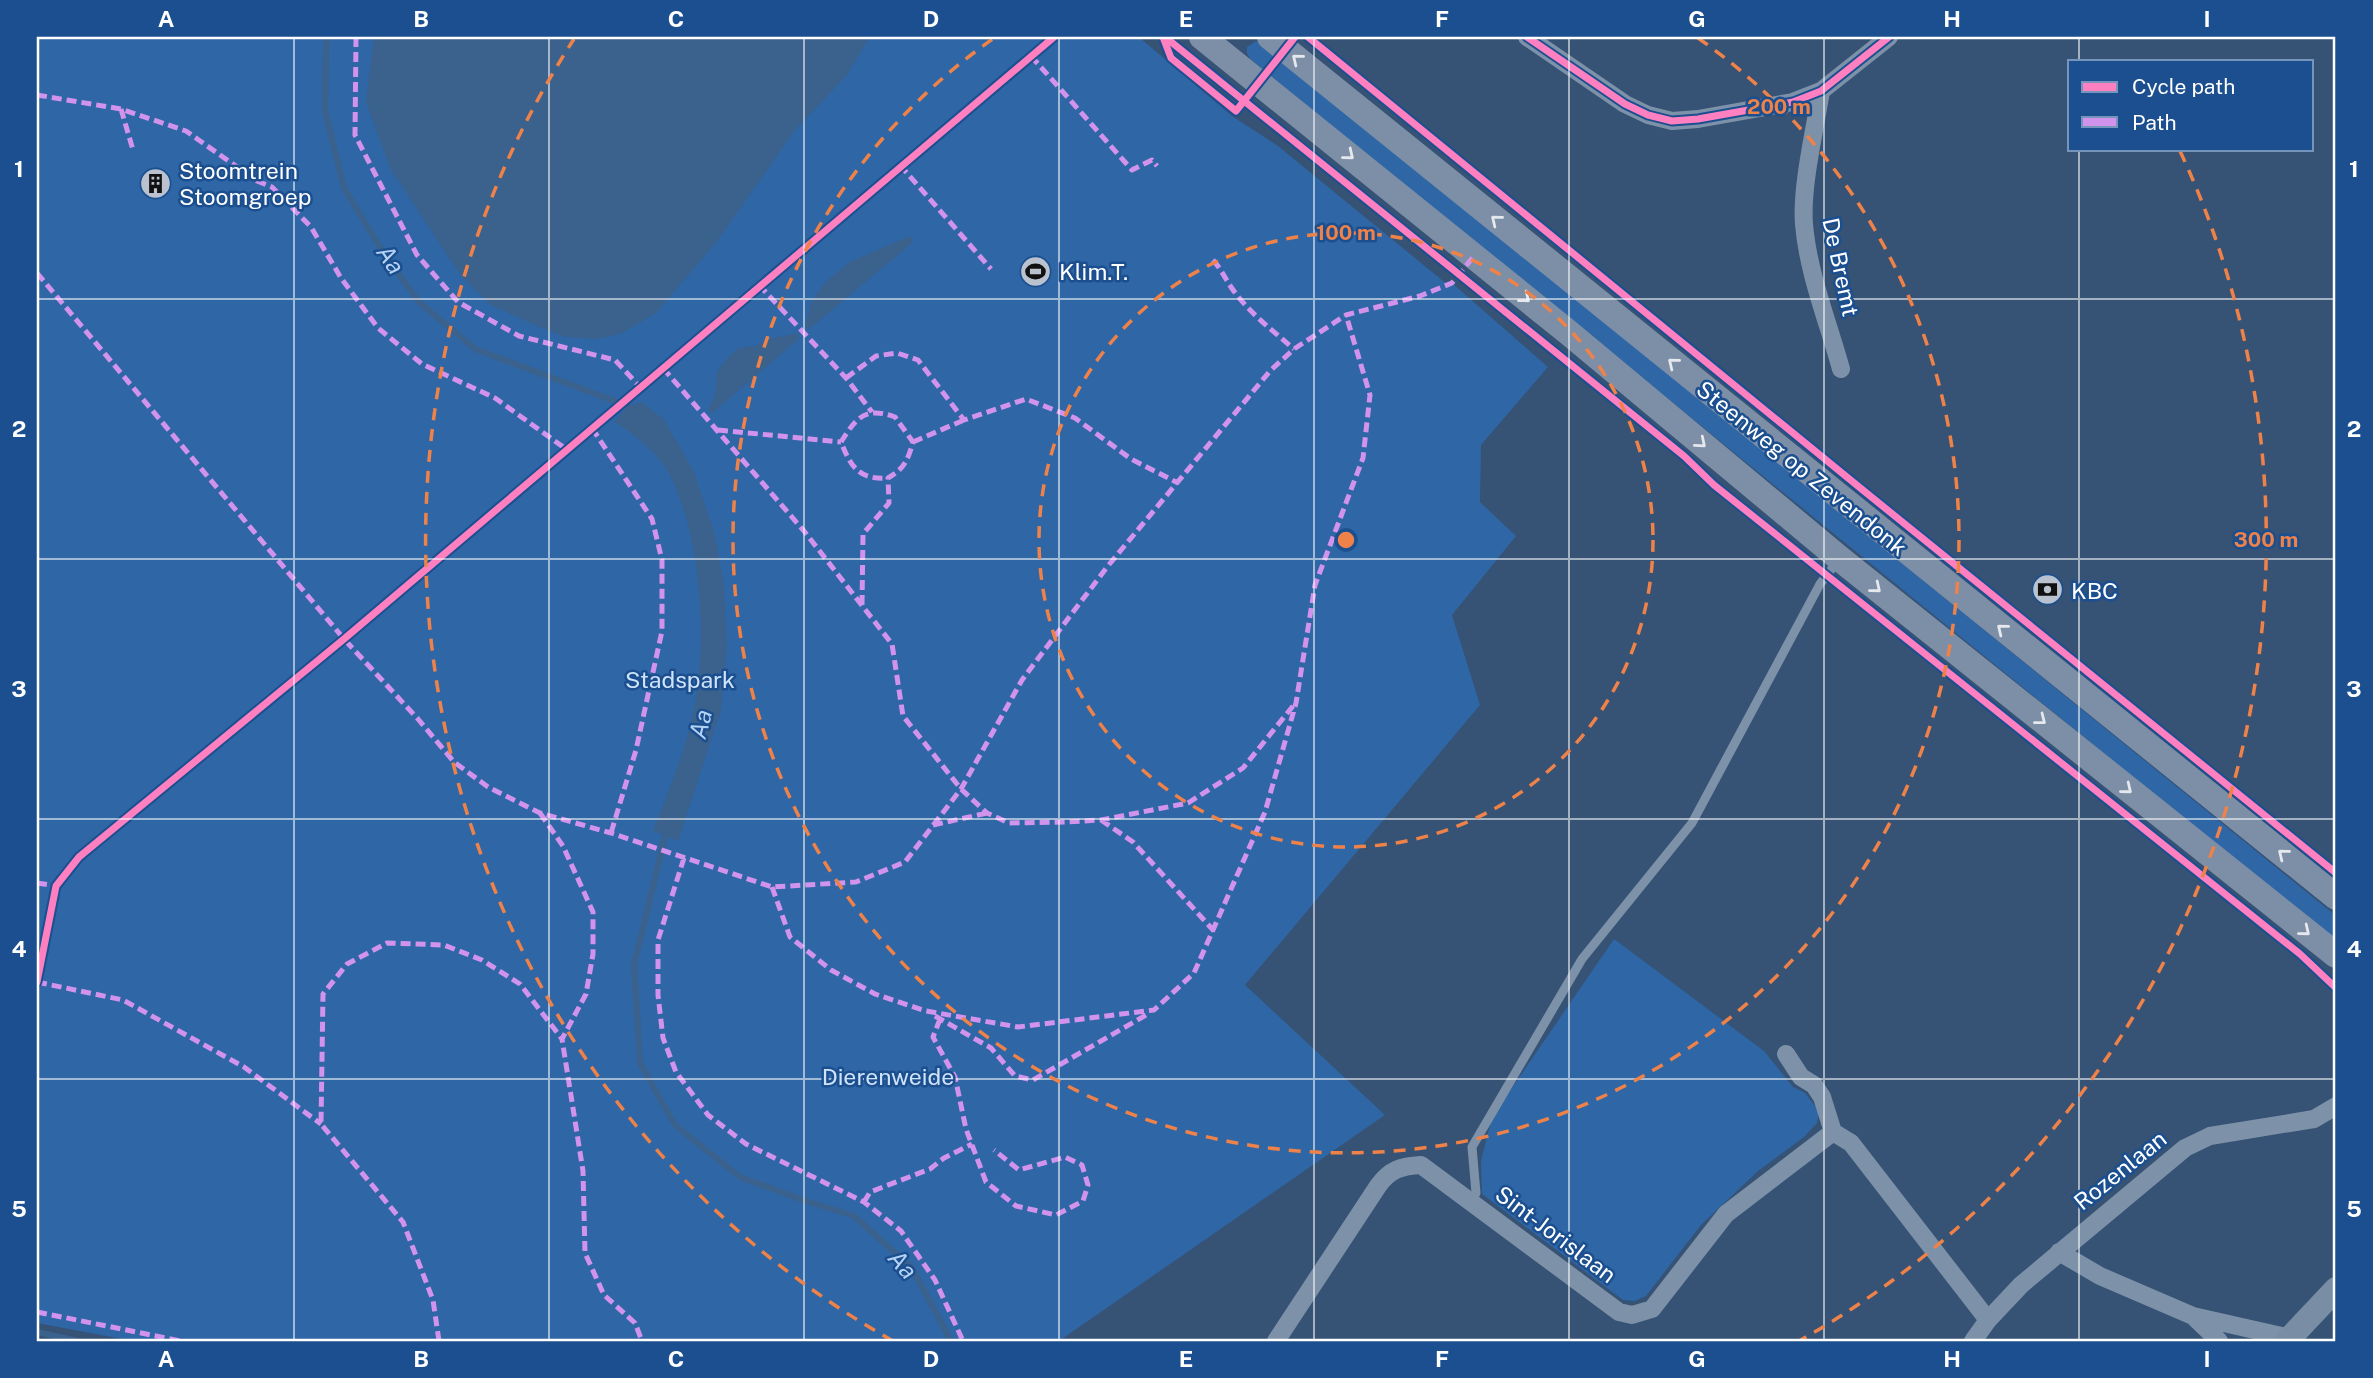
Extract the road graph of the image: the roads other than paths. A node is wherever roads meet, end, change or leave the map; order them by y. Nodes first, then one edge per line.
1 (1202, 37) edge
2 (1270, 37) edge
3 (1527, 37) edge
4 (1889, 37) edge
5 (1821, 91) junction
6 (1841, 369) dead end
7 (1839, 558) junction
8 (2336, 898) edge
9 (2336, 956) edge
10 (1786, 1054) dead end
11 (2336, 1106) edge
12 (1833, 1132) junction
13 (1471, 1201) junction
14 (2059, 1252) junction
15 (2336, 1289) edge
16 (2193, 1316) junction
17 (1987, 1320) junction
18 (2288, 1339) edge
19 (1276, 1341) edge
20 (1973, 1341) edge
21 (2219, 1341) edge

1 -> 7 main road, Steenweg op Zevendonk
8 -> 2 main road, Steenweg op Zevendonk
3 - 5 street
4 - 5 street
5 - 6 street, De Bremt
7 -> 9 main road, Steenweg op Zevendonk
7 - 13 lane, Steenweg op Zevendonk
10 - 12 street
11 - 14 street, Rozenlaan
12 - 13 street, Sint-Jorislaan
12 - 17 street
13 - 19 street, Sint-Jorislaan
14 - 16 street
14 - 17 street, Rozenlaan
15 - 18 street
16 - 18 street
16 - 21 street
17 - 20 street, Rozenlaan

